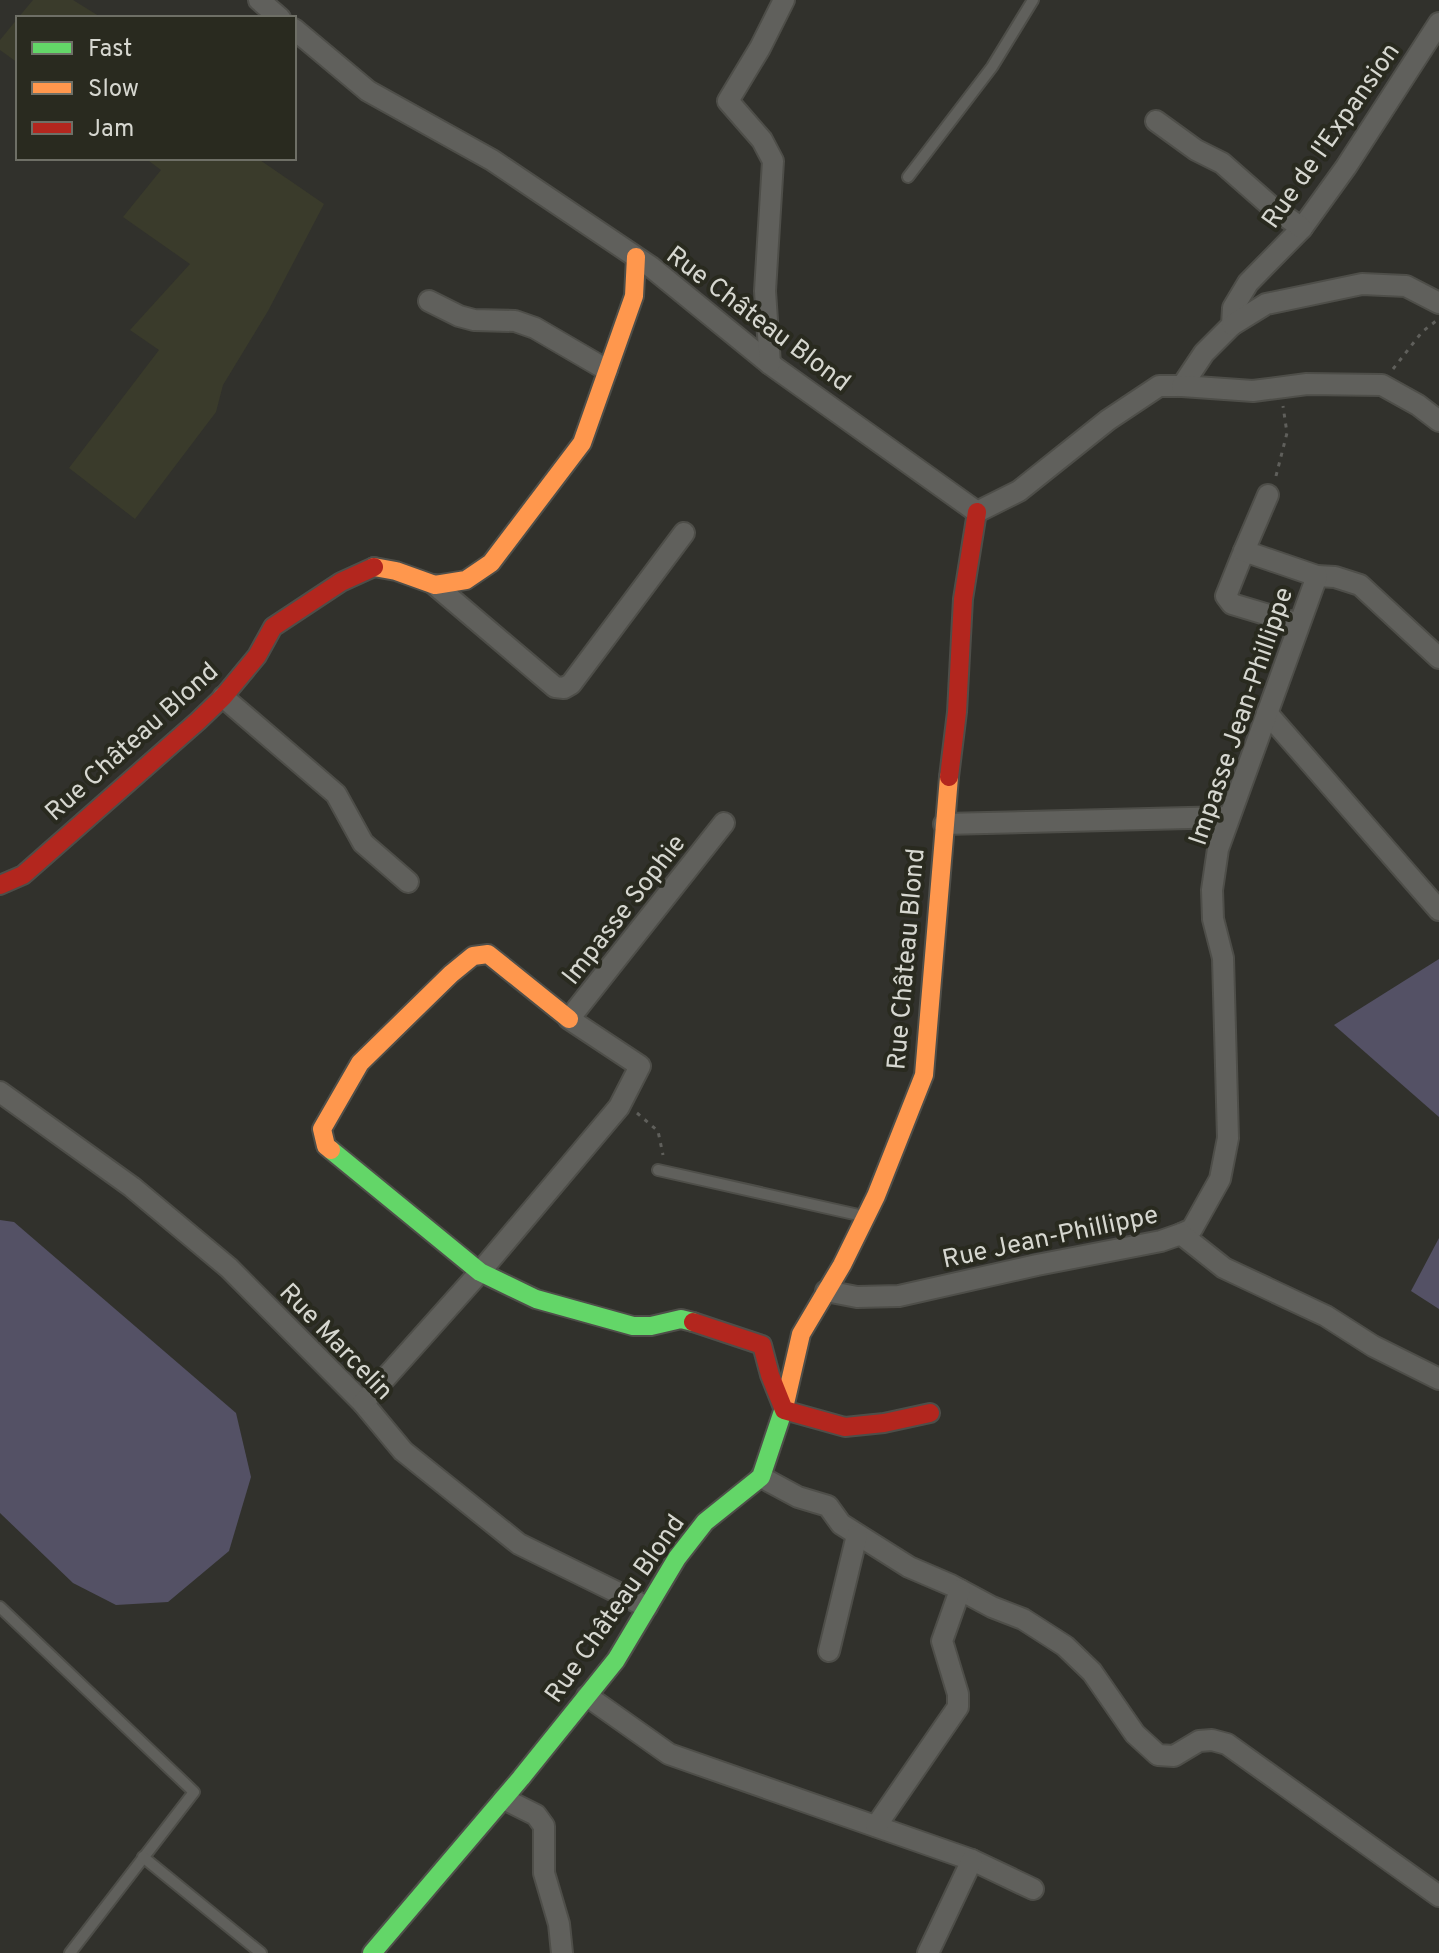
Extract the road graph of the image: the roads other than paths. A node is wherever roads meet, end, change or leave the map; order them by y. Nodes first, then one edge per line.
1 (259, 0) edge
2 (784, 0) edge
3 (1033, 0) edge
4 (278, 16) edge
5 (1439, 23) edge
6 (296, 31) edge
7 (1156, 121) dead end
8 (908, 177) dead end
9 (1302, 228) junction
10 (636, 257) junction
11 (429, 301) dead end
12 (1439, 303) edge
13 (1232, 325) junction
14 (770, 364) junction
15 (607, 370) junction
16 (1182, 386) junction
17 (1439, 421) edge
18 (1268, 495) road end
19 (977, 512) junction
20 (684, 533) dead end
21 (1244, 551) junction
22 (1317, 576) junction
23 (435, 585) junction
24 (1299, 624) junction
25 (1439, 658) edge
26 (223, 697) junction
27 (1267, 713) junction
28 (1229, 817) junction
29 (724, 823) dead end
30 (944, 824) junction
31 (408, 882) dead end
32 (0, 885) edge
33 (1439, 910) edge
34 (569, 1019) junction
35 (0, 1092) edge
36 (662, 1171) road end
37 (865, 1216) junction
38 (1181, 1234) junction
39 (480, 1272) junction
40 (826, 1291) junction
41 (1439, 1379) edge
42 (363, 1403) junction
43 (784, 1410) junction
44 (930, 1413) dead end
45 (761, 1477) junction
46 (857, 1535) junction
47 (960, 1590) junction
48 (0, 1607) edge
49 (647, 1607) junction
50 (829, 1651) dead end
51 (587, 1696) junction
52 (504, 1799) junction
53 (876, 1826) junction
54 (143, 1857) junction
55 (972, 1860) junction
56 (1033, 1889) dead end
57 (1439, 1896) edge
58 (70, 1953) edge
59 (261, 1953) edge
60 (372, 1953) edge
61 (562, 1953) edge
62 (928, 1953) edge

1 - 4 street
2 - 14 street
3 - 8 lane
5 - 9 street, Rue de l'Expansion
6 - 10 street, Rue Château Blond
7 - 9 street
9 - 13 street, Rue de l'Expansion
10 - 14 street, Rue Château Blond
10 - 15 street, Rue Château Blond
11 - 15 street
12 - 13 street
13 - 16 street, Rue de l'Expansion
14 - 19 street, Rue Château Blond
15 - 23 street, Rue Château Blond
16 - 17 street
16 - 19 street
18 - 21 street
19 - 30 street, Rue Château Blond
20 - 23 street
21 - 22 street, Impasse Jean-Phillippe
21 - 24 street
22 - 24 street, Impasse Jean-Phillippe
22 - 25 street
23 - 26 street, Rue Château Blond
24 - 27 street, Impasse Jean-Phillippe
26 - 31 street
26 - 32 street, Rue Château Blond
27 - 28 street, Impasse Jean-Phillippe
27 - 33 street
28 - 30 street
28 - 38 street, Impasse Jean-Phillippe
29 - 34 street, Impasse Sophie
30 - 37 street, Rue Château Blond
34 - 39 street, Impasse Sophie
34 - 39 street
35 - 42 street, Rue Marcelin
36 - 37 lane
37 - 40 street, Rue Château Blond
38 - 40 street, Rue Jean-Phillippe
38 - 41 street, Rue Jean-Phillippe
39 - 42 street, Impasse Sophie
39 - 43 street
40 - 43 street, Rue Château Blond
42 - 49 street, Rue Marcelin
43 - 44 street
43 - 45 street, Rue Château Blond
45 - 46 street
45 - 49 street, Rue Château Blond
46 - 47 street
46 - 50 street
47 - 53 street
47 - 57 street
48 - 54 lane
49 - 51 street, Rue Château Blond
51 - 52 street, Rue Château Blond
51 - 53 street
52 - 60 street, Rue Château Blond
52 - 61 street
53 - 55 street
54 - 58 lane
54 - 59 lane
55 - 56 street
55 - 62 street

